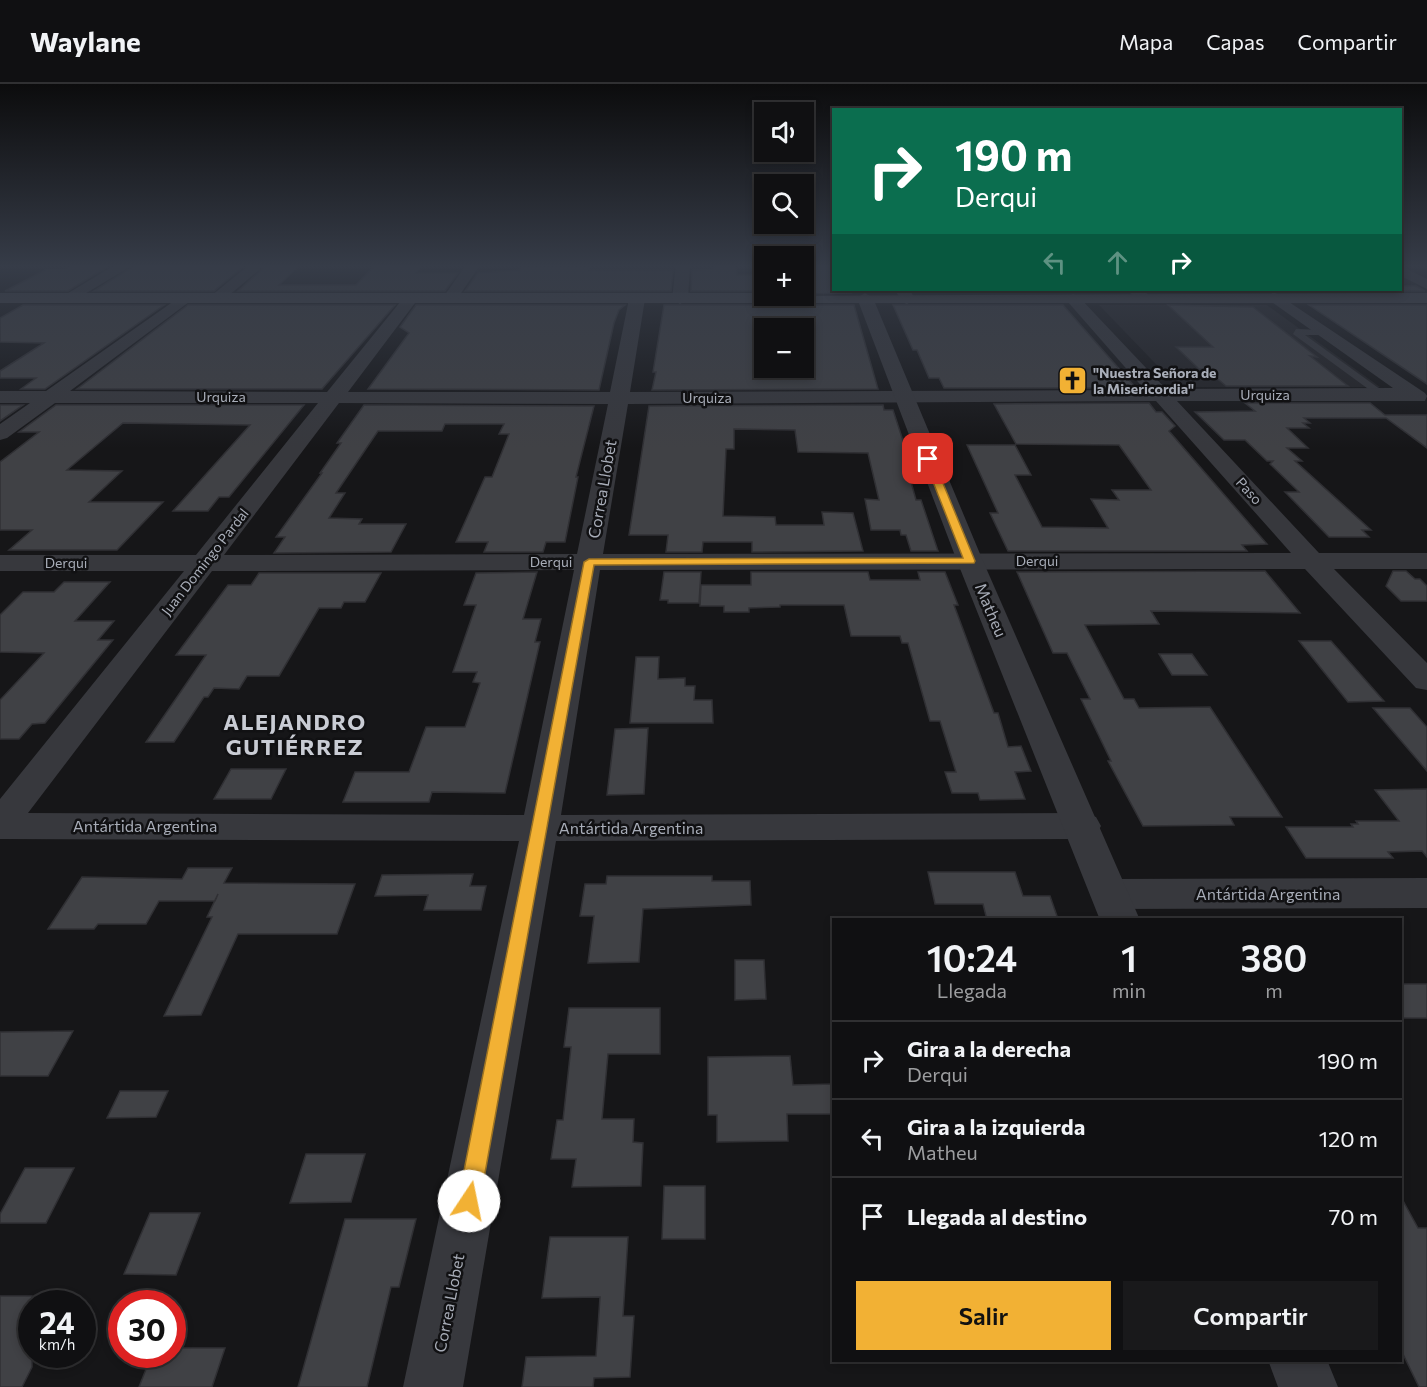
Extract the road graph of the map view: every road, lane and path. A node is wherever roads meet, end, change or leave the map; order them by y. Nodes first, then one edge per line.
1 (147, 326) edge
2 (390, 326) edge
3 (632, 326) edge
4 (876, 326) edge
5 (1098, 326) edge
6 (1314, 326) edge
7 (1323, 332) junction
8 (1390, 395) junction
9 (1163, 396) junction
10 (0, 397) edge
11 (50, 397) junction
12 (904, 397) junction
13 (335, 398) junction
14 (618, 398) junction
15 (1420, 399) edge
16 (0, 434) edge
17 (970, 561) junction
18 (1312, 561) junction
19 (1427, 561) edge
20 (589, 562) junction
21 (0, 563) edge
22 (203, 564) junction
23 (1427, 681) edge
24 (0, 825) edge
25 (1083, 826) junction
26 (540, 828) junction
27 (1427, 893) edge
28 (1115, 907) edge
29 (1298, 1362) edge
30 (433, 1387) edge
31 (1308, 1387) edge

1 - 11 street
2 - 13 street, Juan Domingo Pardal
3 - 14 street, Correa Llobet
4 - 12 street, Matheu
5 - 9 street, Paso
6 - 7 street
7 - 8 lane
7 - 15 street
8 - 9 street, Urquiza
8 - 15 street, Urquiza
9 - 12 street, Urquiza
9 - 18 street, Paso
10 - 11 street, Urquiza
11 - 13 street, Urquiza
11 - 16 street
12 - 14 street, Urquiza
12 - 17 street, Matheu
13 - 14 street, Urquiza
13 - 22 street, Juan Domingo Pardal
14 - 20 street, Correa Llobet
17 - 18 street, Derqui
17 - 20 street, Derqui
17 - 25 street, Matheu
18 - 19 street, Derqui
18 - 23 street, Paso
20 - 22 street, Derqui
20 - 26 street, Correa Llobet
21 - 22 street, Derqui
22 - 24 street, Juan Domingo Pardal
24 - 26 street, Antártida Argentina
25 - 26 street, Antártida Argentina
25 - 28 street, Matheu
26 - 30 street, Correa Llobet
27 - 28 street, Antártida Argentina
29 - 31 street

